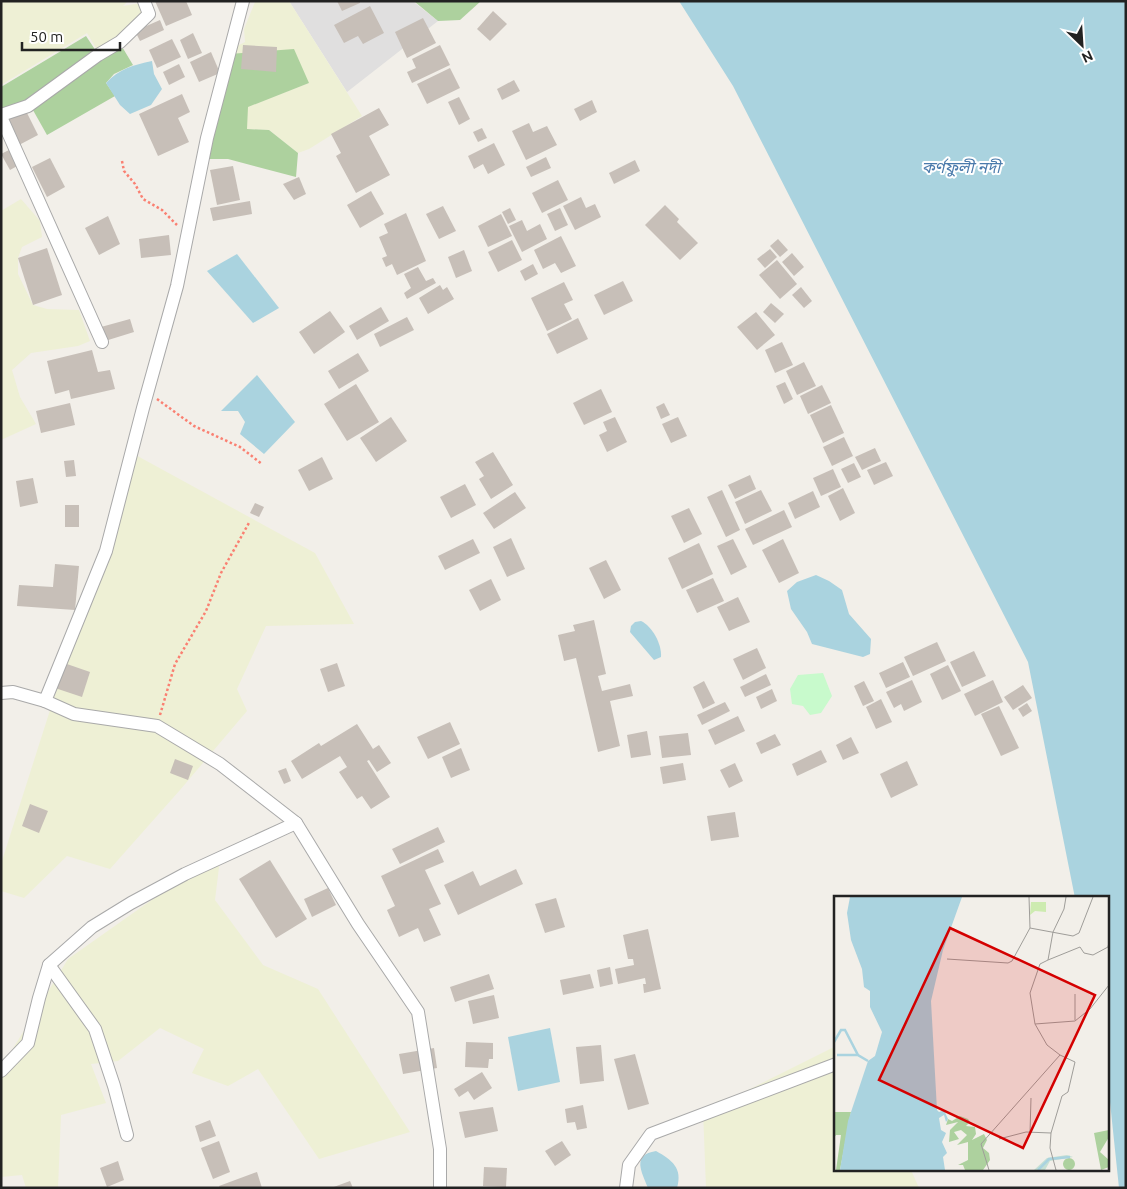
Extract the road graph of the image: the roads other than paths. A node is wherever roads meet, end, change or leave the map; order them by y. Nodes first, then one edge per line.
1 (144, 1) edge
2 (243, 1) edge
3 (1, 116) edge
4 (102, 342) dead end
5 (1, 693) edge
6 (45, 701) junction
7 (296, 823) junction
8 (49, 965) junction
9 (834, 1065) edge
10 (1, 1071) edge
11 (127, 1135) dead end
12 (440, 1188) edge
13 (626, 1188) edge

1 - 3 street
2 - 6 street
3 - 4 street
5 - 6 street
6 - 7 street
7 - 8 street
7 - 12 street
8 - 10 street
8 - 11 street
9 - 13 street

